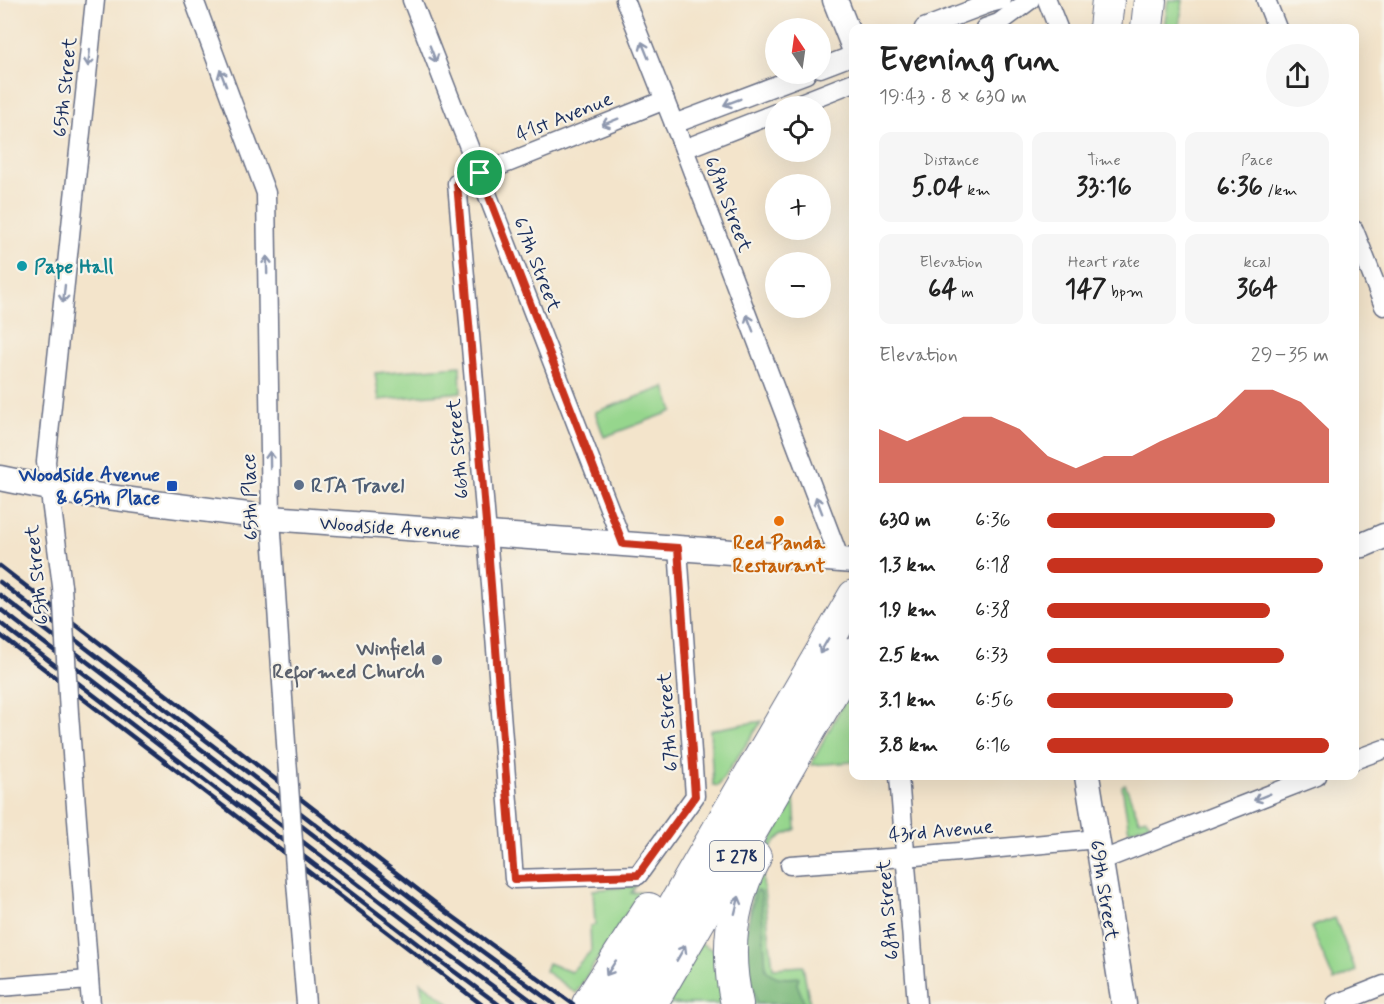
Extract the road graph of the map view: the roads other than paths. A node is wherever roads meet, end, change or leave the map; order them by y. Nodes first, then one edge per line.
1 (95, 0) edge
2 (194, 0) edge
3 (412, 0) edge
4 (625, 0) edge
5 (835, 0) edge
6 (1002, 0) edge
7 (1030, 0) edge
8 (1047, 0) edge
9 (1108, 0) edge
10 (1150, 0) edge
11 (1266, 0) edge
12 (935, 24) edge
13 (996, 24) edge
14 (1056, 24) edge
15 (1105, 24) edge
16 (1147, 24) edge
17 (1275, 24) edge
18 (849, 35) edge
19 (849, 57) edge
20 (831, 64) edge
21 (780, 84) edge
22 (849, 84) edge
23 (818, 96) edge
24 (664, 100) junction
25 (765, 117) edge
26 (674, 124) junction
27 (684, 149) junction
28 (480, 173) junction
29 (1359, 243) edge
30 (1384, 306) edge
31 (0, 478) edge
32 (49, 488) junction
33 (270, 518) junction
34 (487, 534) junction
35 (1384, 536) edge
36 (623, 544) junction
37 (1359, 545) edge
38 (678, 548) junction
39 (847, 560) edge
40 (849, 605) edge
41 (849, 663) edge
42 (823, 708) junction
43 (1384, 749) edge
44 (1359, 758) edge
45 (899, 780) edge
46 (1088, 780) edge
47 (1305, 780) edge
48 (734, 804) junction
49 (1098, 850) junction
50 (905, 857) junction
51 (790, 865) dead end
52 (638, 875) joint
53 (89, 980) junction
54 (1384, 985) edge
55 (0, 987) edge
56 (91, 1004) edge
57 (306, 1004) edge
58 (588, 1004) edge
59 (617, 1004) edge
60 (651, 1004) edge
61 (737, 1004) edge
62 (917, 1004) edge
63 (1124, 1004) edge
64 (1336, 1004) edge

1 -> 32 street, 65th Street
33 -> 2 street, 65th Place
3 -> 28 street, 67th Street
24 -> 4 street, 68th Street
5 - 18 street
6 - 12 street
7 - 13 street
8 - 14 street
9 - 15 highway
10 - 16 highway
11 - 17 street
19 - 20 street
21 -> 26 street
22 - 23 street
24 - 26 street, 68th Street
24 -> 28 street, 41st Avenue
25 - 27 street
26 - 27 street, 68th Street
39 -> 27 street, 68th Street
28 - 34 street, 66th Street
28 - 36 street, 67th Street
29 - 30 street
31 - 32 street, Woodside Avenue
32 - 33 street, Woodside Avenue
32 - 53 street, 65th Street, bridge
33 - 34 street, Woodside Avenue
33 - 57 street, 65th Place, bridge
34 - 36 street, Woodside Avenue
34 - 52 street, 66th Street
35 - 37 street
36 - 38 street, Woodside Avenue
38 - 39 street, Woodside Avenue
38 - 52 street, 67th Street
40 -> 48 highway, I 278
41 - 42 highway, I 278
60 -> 42 highway, I 278
61 -> 42 highway
43 - 44 street
45 - 50 street, 68th Street
46 - 49 street, 69th Street
47 -> 49 street, 43rd Avenue
48 -> 58 highway
48 - 59 highway, I 278
49 - 50 street, 43rd Avenue
49 - 63 street, 69th Street
50 - 51 street, 43rd Avenue
50 - 62 street, 68th Street
53 - 55 street
53 - 56 street, 65th Street
54 - 64 street

